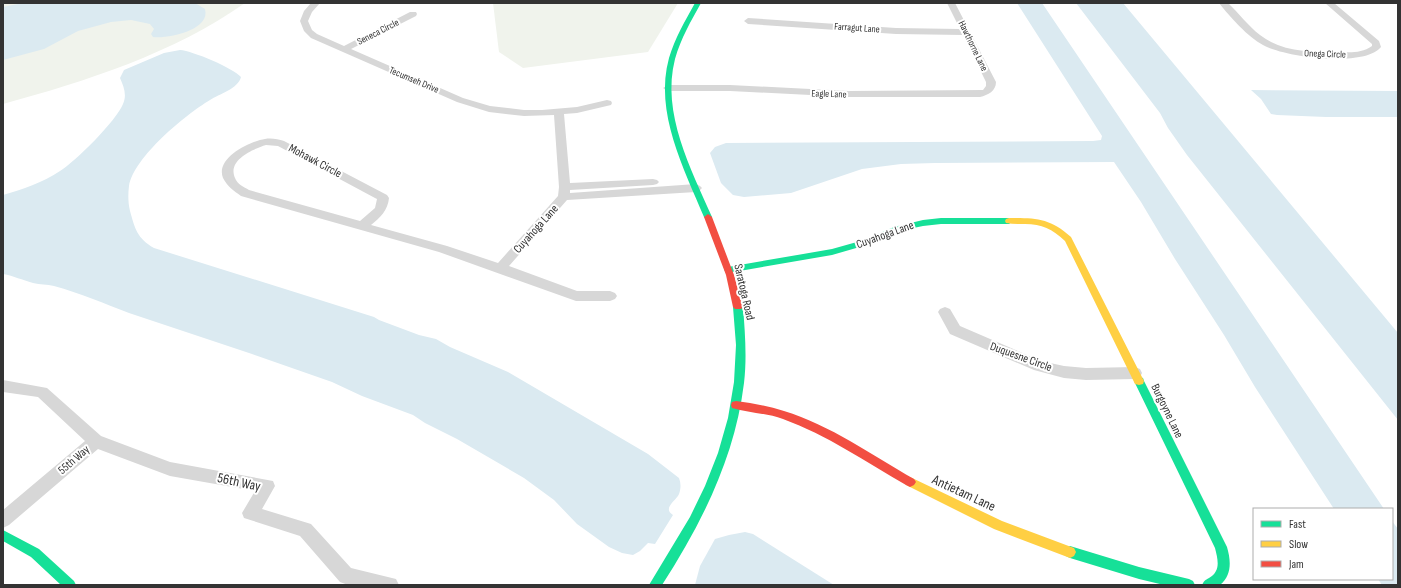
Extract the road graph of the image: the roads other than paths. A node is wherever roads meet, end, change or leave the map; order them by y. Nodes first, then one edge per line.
1 (316, 3) edge
2 (698, 3) edge
3 (951, 3) edge
4 (1223, 3) edge
5 (1329, 3) edge
6 (413, 14) dead end
7 (748, 21) dead end
8 (966, 32) junction
9 (344, 49) junction
10 (668, 88) junction
11 (990, 89) joint
12 (608, 103) dead end
13 (559, 112) junction
14 (694, 183) junction
15 (565, 192) junction
16 (362, 226) junction
17 (1076, 254) joint
18 (500, 268) junction
19 (728, 270) junction
20 (610, 296) dead end
21 (944, 312) dead end
22 (1135, 373) junction
23 (3, 386) edge
24 (736, 405) junction
25 (96, 441) junction
26 (3, 520) edge
27 (3, 535) edge
28 (70, 585) edge
29 (390, 585) edge
30 (655, 585) edge
31 (1189, 585) edge
32 (1208, 585) edge

1 - 9 street, Tecumseh Drive
2 - 10 street, Saratoga Road
3 - 8 street, Hawthorne Lane
4 - 5 street, Onega Circle
6 - 9 street, Seneca Circle
7 - 8 street, Farragut Lane
8 - 11 street, Hawthorne Lane
9 - 13 street, Tecumseh Drive
10 - 11 street, Eagle Lane
10 - 14 street, Saratoga Road
12 - 13 street, Tecumseh Drive
13 - 15 street
14 - 15 street
14 - 19 street, Saratoga Road
15 - 18 street, Cuyahoga Lane
16 - 16 street, Mohawk Circle
16 - 18 street, Mohawk Circle
17 - 19 street, Cuyahoga Lane
17 - 22 street, Burgoyne Lane
18 - 20 street, Mohawk Circle
19 - 24 street, Saratoga Road
21 - 22 street, Duquesne Circle
22 - 32 street, Burgoyne Lane
23 - 25 street, 55th Way
24 - 30 street, Saratoga Road
24 - 31 street, Antietam Lane
25 - 26 street, 55th Way
25 - 29 street, 56th Way
27 - 28 street

